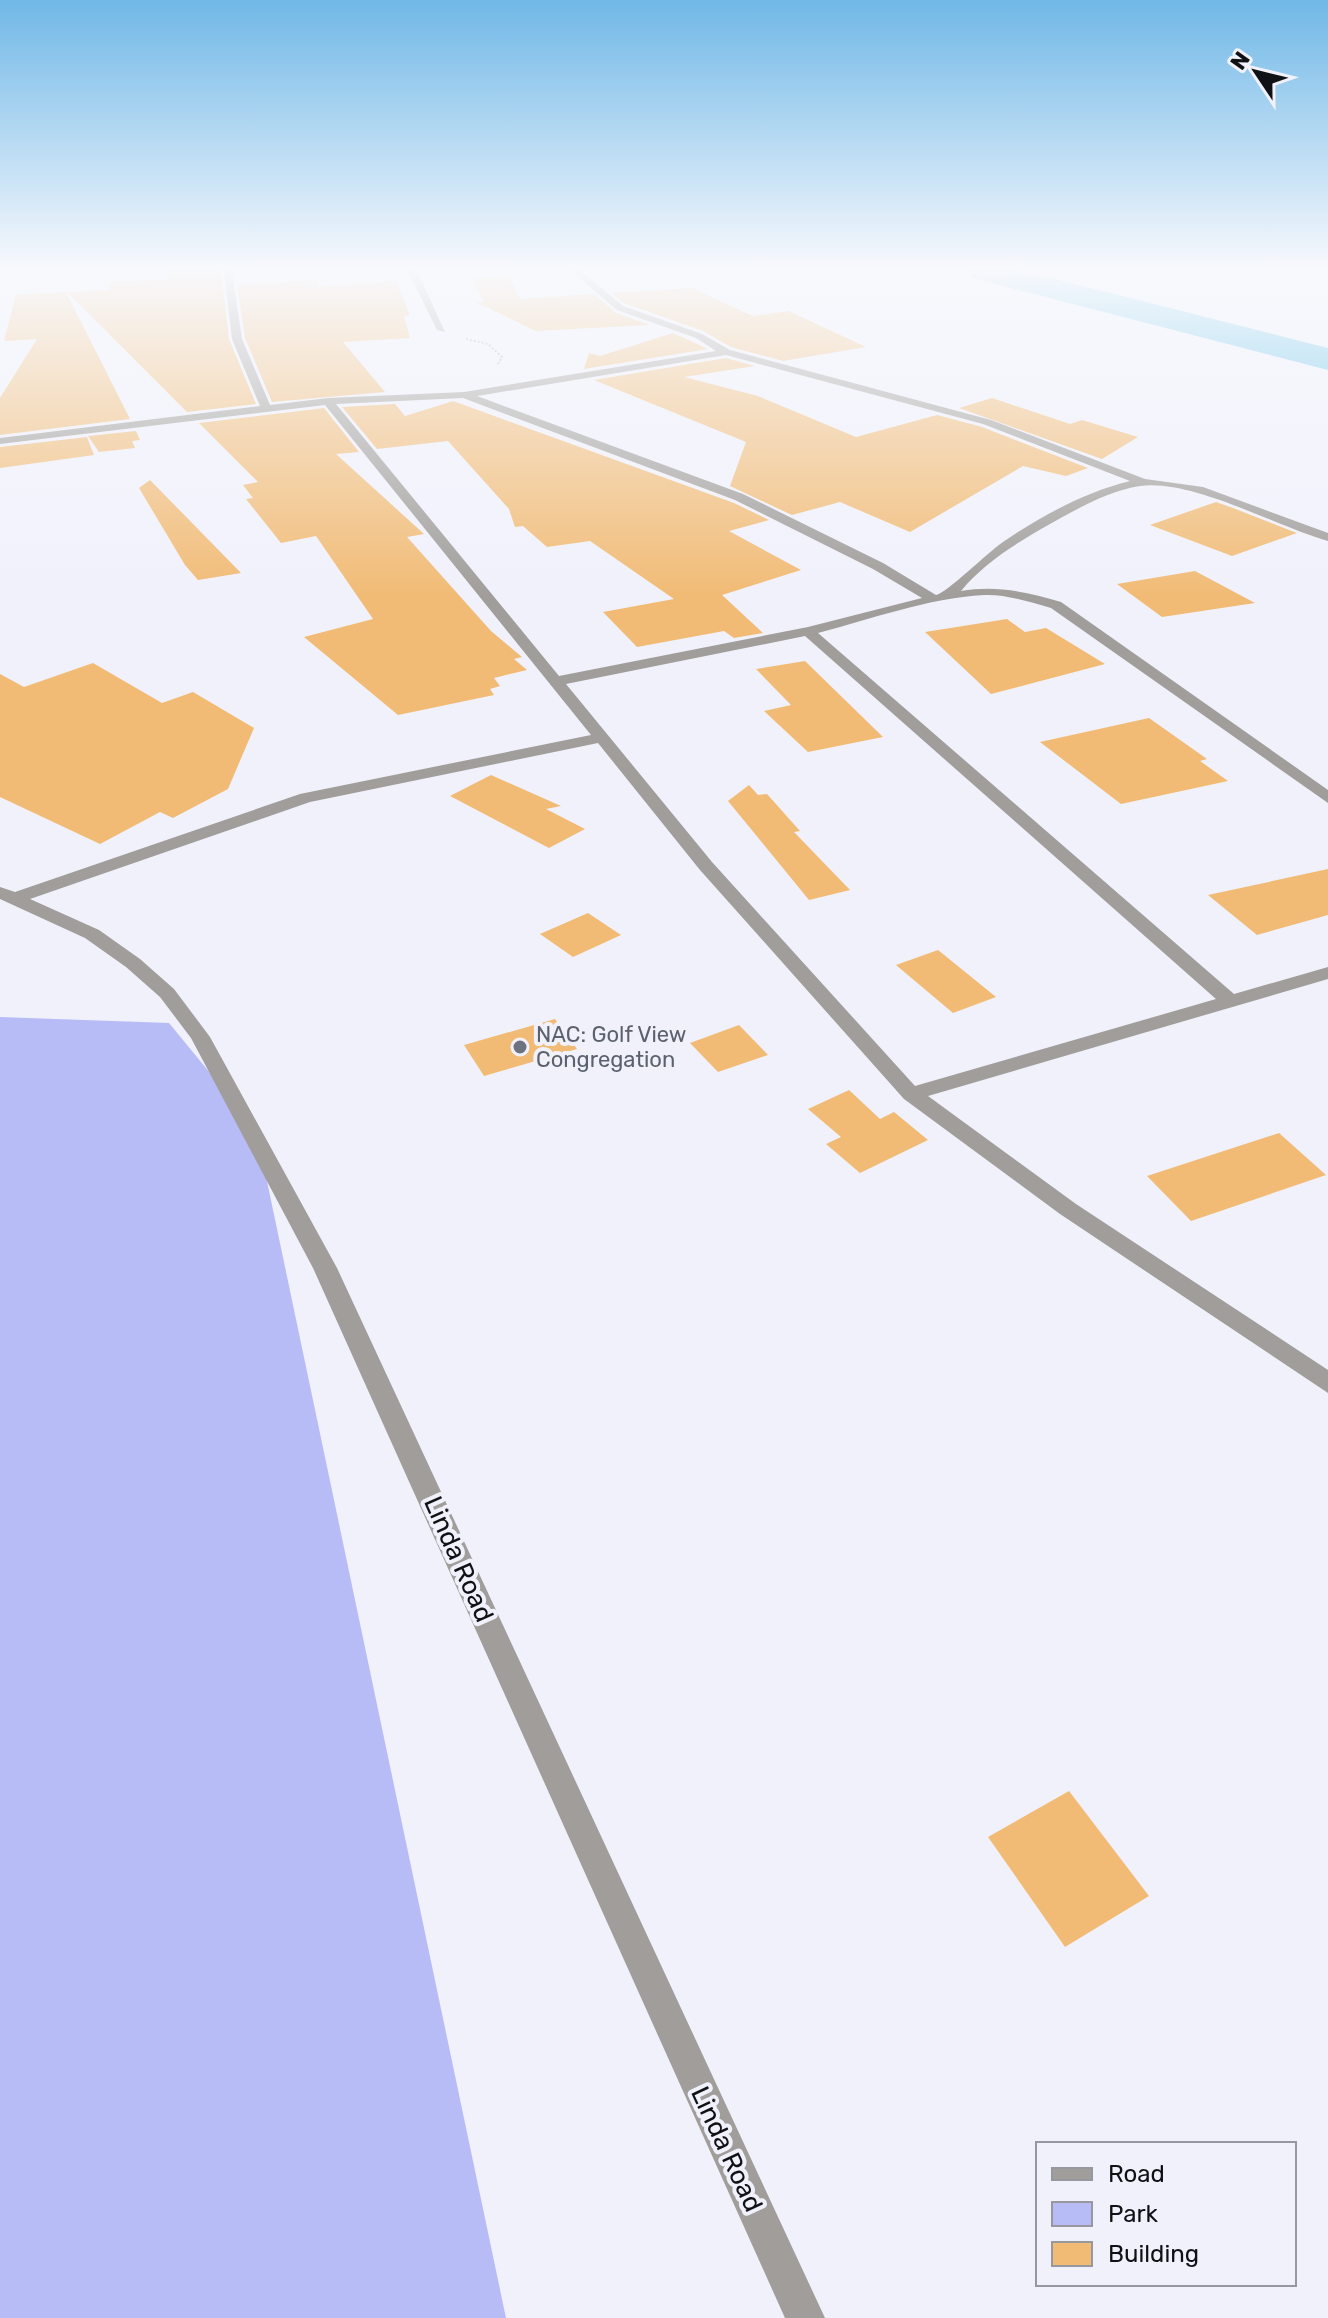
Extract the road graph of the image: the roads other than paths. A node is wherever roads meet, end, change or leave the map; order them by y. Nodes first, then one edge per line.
1 (254, 379) edge
2 (564, 379) edge
3 (827, 379) edge
4 (464, 395) junction
5 (328, 401) junction
6 (266, 407) junction
7 (0, 441) edge
8 (1143, 482) junction
9 (1328, 537) edge
10 (941, 598) junction
11 (808, 631) junction
12 (556, 681) junction
13 (601, 738) junction
14 (1328, 798) edge
15 (7, 895) edge
16 (1328, 973) edge
17 (1229, 1000) junction
18 (911, 1094) junction
19 (1328, 1383) edge
20 (805, 2318) edge

1 - 6 street
2 - 4 street
3 - 8 street
4 - 5 street
4 - 10 street
5 - 6 street
5 - 12 street
6 - 7 street
8 - 9 street
8 - 10 street
10 - 11 street
10 - 14 street
11 - 12 street
11 - 17 street
12 - 13 street
13 - 15 street
13 - 18 street
15 - 20 street, Linda Road
16 - 17 street
17 - 18 street
18 - 19 street

